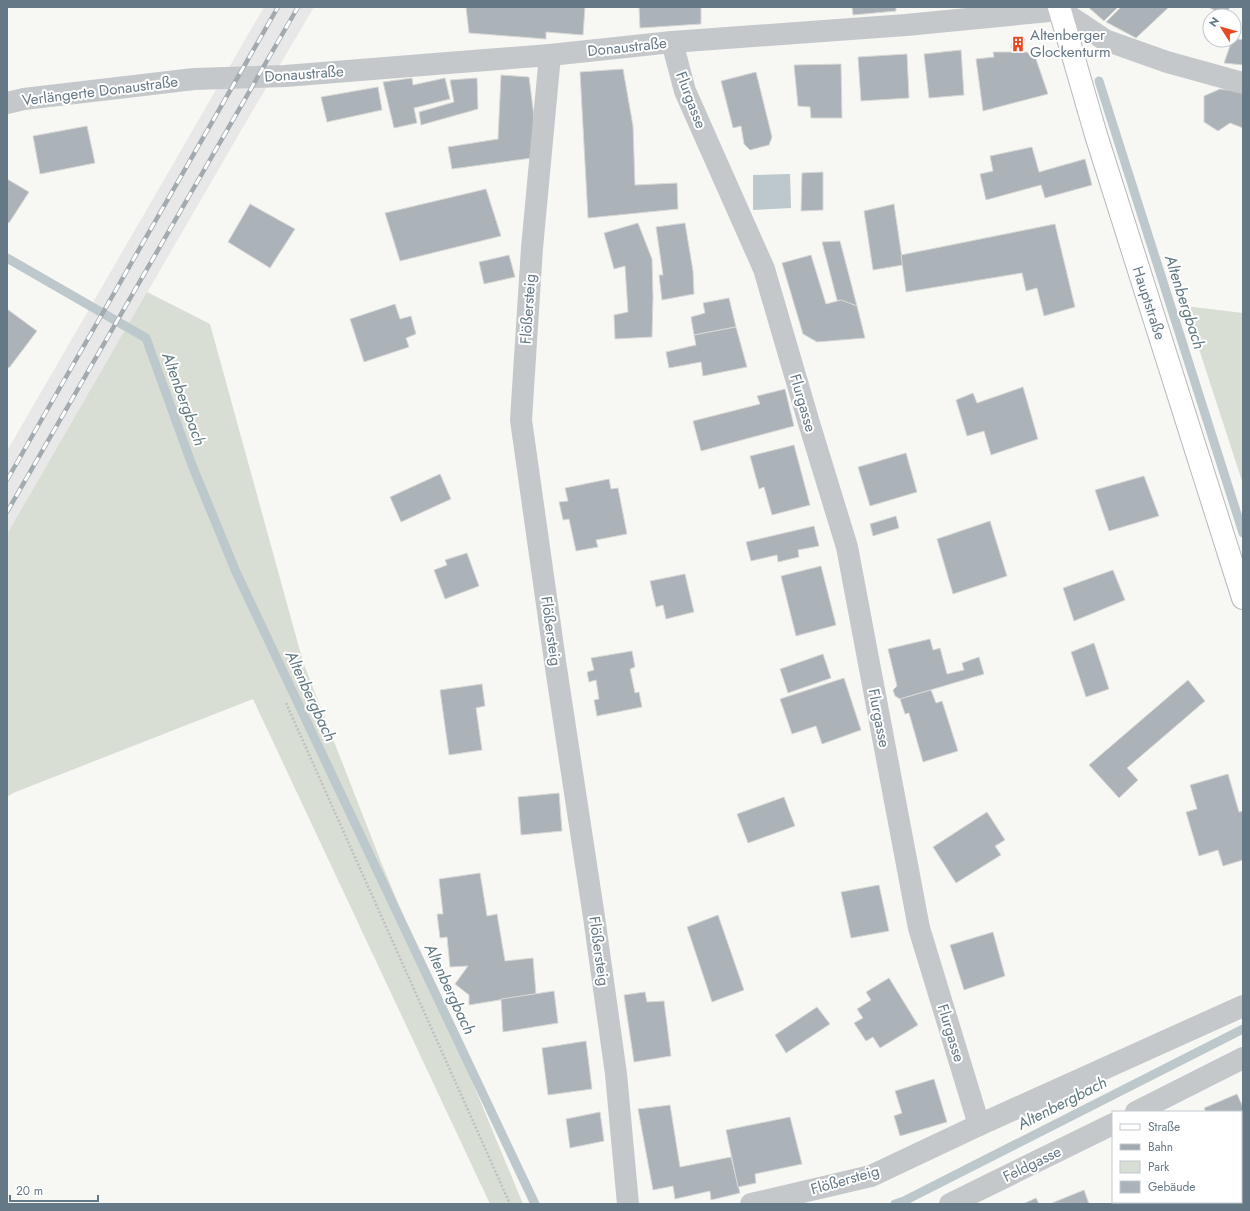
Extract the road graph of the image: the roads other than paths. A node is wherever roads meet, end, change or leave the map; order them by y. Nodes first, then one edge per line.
1 (1060, 8) edge
2 (672, 42) junction
3 (550, 55) junction
4 (194, 79) joint
5 (1243, 83) edge
6 (7, 103) edge
7 (1243, 598) edge
8 (1243, 1006) edge
9 (1243, 1058) edge
10 (1138, 1111) edge
11 (1112, 1124) edge
12 (979, 1125) junction
13 (628, 1204) edge
14 (751, 1204) edge
15 (950, 1204) edge

1 - 2 street, Donaustraße
1 - 5 street
1 - 7 main road, Hauptstraße
2 - 3 street, Donaustraße
2 - 12 street, Flurgasse
3 - 4 street, Donaustraße
3 - 13 street, Flößersteig
4 - 6 street, Verlängerte Donaustraße
8 - 12 street
9 - 10 street
11 - 15 street, Feldgasse
12 - 14 street, Flößersteig

